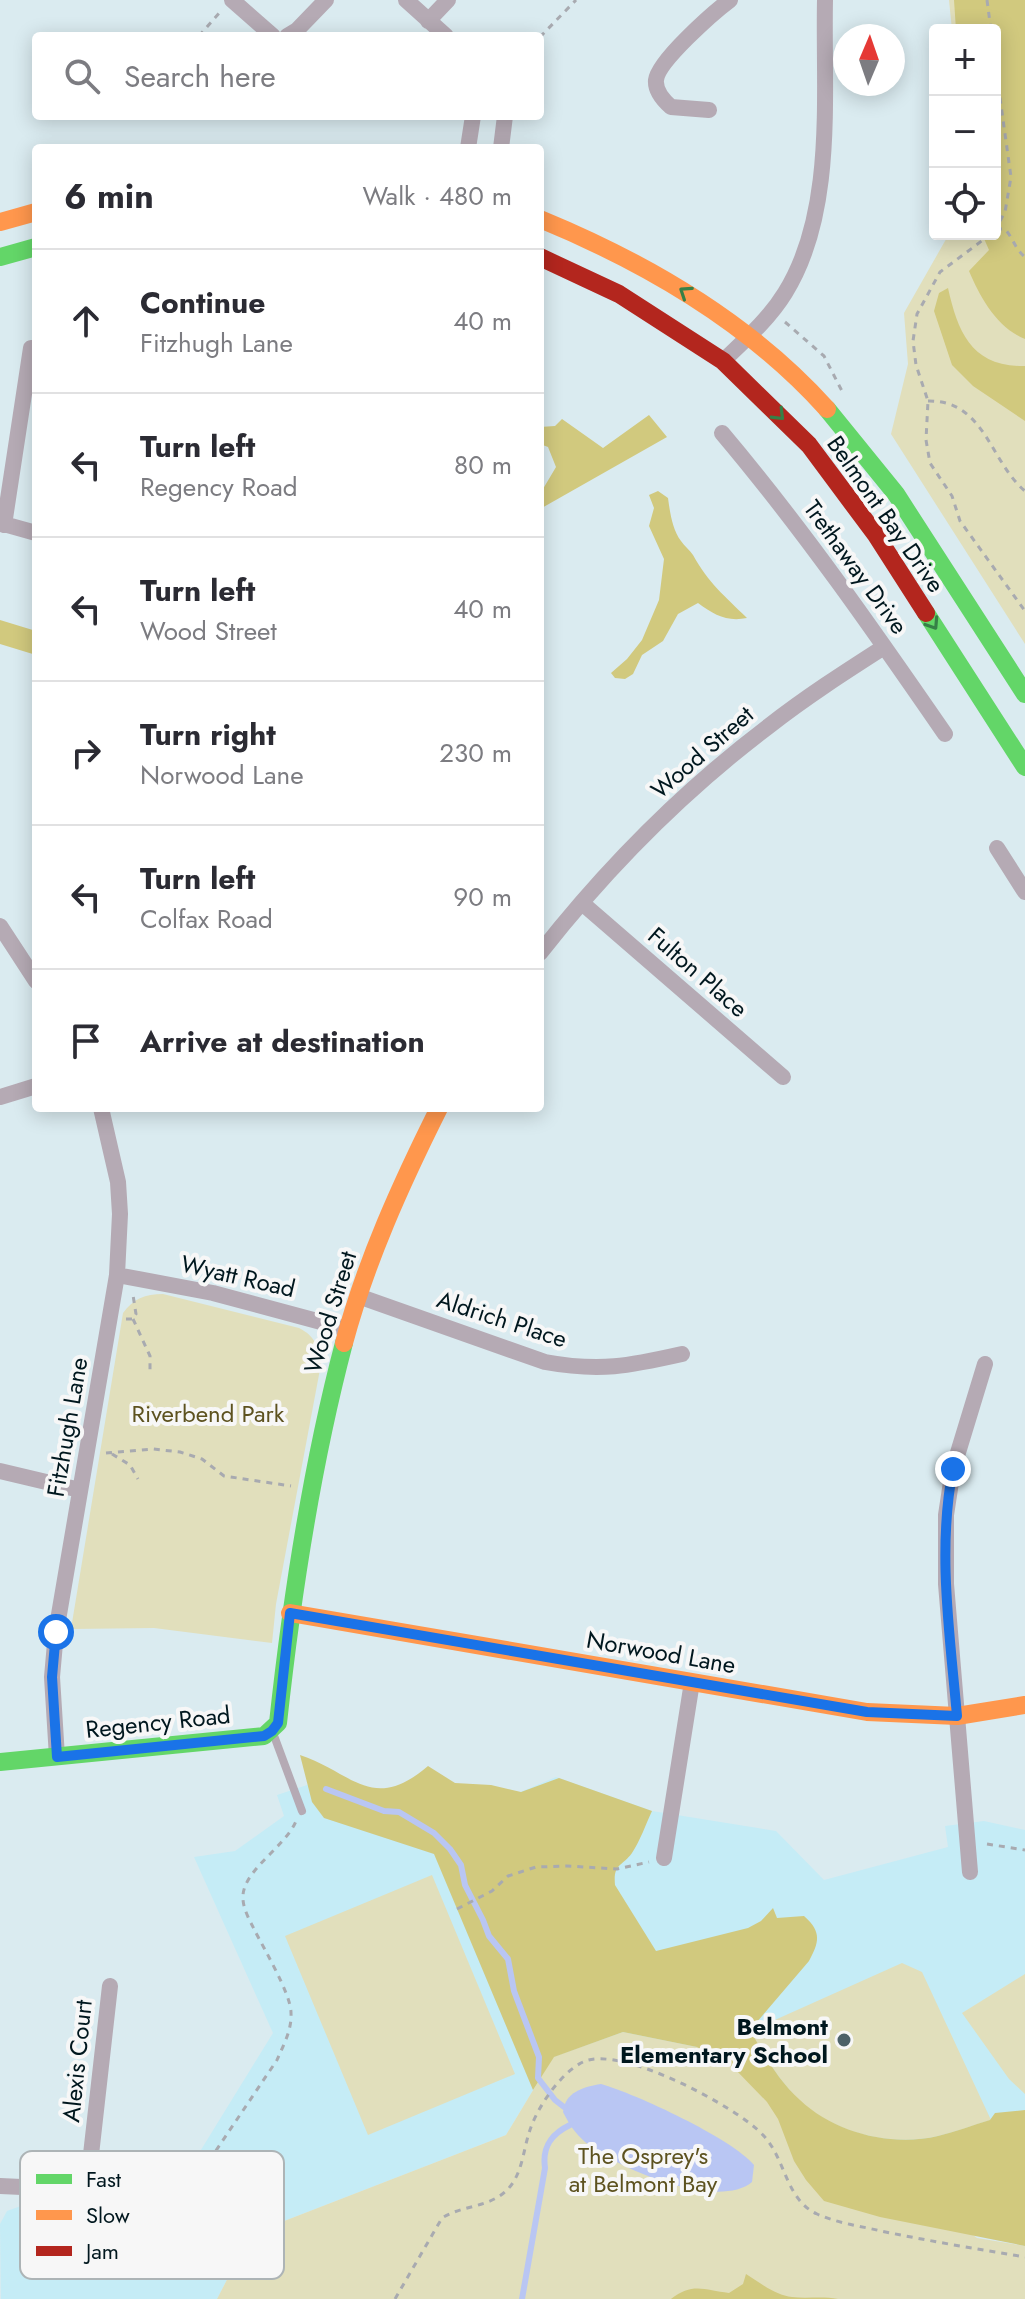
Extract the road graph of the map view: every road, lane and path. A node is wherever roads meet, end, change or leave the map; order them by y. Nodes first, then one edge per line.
1 (326, 0) edge
2 (406, 0) edge
3 (448, 0) edge
4 (576, 0) edge
5 (730, 0) edge
6 (825, 0) edge
7 (987, 0) edge
8 (227, 4) edge
9 (428, 21) junction
10 (990, 24) edge
11 (202, 32) edge
12 (267, 32) edge
13 (294, 32) edge
14 (441, 32) edge
15 (544, 33) edge
16 (1000, 96) edge
17 (709, 110) dead end
18 (472, 120) edge
19 (504, 120) edge
20 (469, 144) edge
21 (502, 144) edge
22 (32, 213) edge
23 (1001, 219) edge
24 (544, 221) edge
25 (0, 222) edge
26 (1001, 232) edge
27 (982, 240) edge
28 (32, 248) edge
29 (0, 257) edge
30 (1025, 257) edge
31 (544, 259) edge
32 (785, 322) dead end
33 (749, 337) junction
34 (31, 348) dead end
35 (824, 356) dead end
36 (723, 361) junction
37 (928, 401) junction
38 (722, 433) dead end
39 (1025, 491) edge
40 (2, 524) edge
41 (32, 532) edge
42 (1025, 611) edge
43 (884, 647) junction
44 (1025, 694) edge
45 (945, 734) dead end
46 (1025, 767) edge
47 (997, 848) dead end
48 (1025, 892) edge
49 (582, 903) junction
50 (0, 926) edge
51 (544, 948) edge
52 (32, 975) edge
53 (783, 1077) dead end
54 (32, 1087) edge
55 (0, 1097) edge
56 (102, 1112) edge
57 (437, 1112) edge
58 (117, 1275) junction
59 (358, 1296) junction
60 (133, 1319) dead end
61 (347, 1329) junction
62 (682, 1354) dead end
63 (985, 1364) dead end
64 (150, 1370) dead end
65 (109, 1453) junction
66 (87, 1456) junction
67 (0, 1471) edge
68 (138, 1479) dead end
69 (312, 1489) junction
70 (80, 1490) junction
71 (290, 1613) junction
72 (692, 1682) junction
73 (1025, 1705) edge
74 (957, 1716) junction
75 (272, 1731) junction
76 (57, 1757) junction
77 (0, 1762) edge
78 (301, 1808) joint
79 (967, 1846) junction
80 (1025, 1850) edge
81 (664, 1858) joint
82 (970, 1872) dead end
83 (457, 1909) dead end
84 (110, 1986) dead end
85 (91, 2151) edge
86 (216, 2151) edge
87 (0, 2186) edge
88 (20, 2187) edge
89 (1025, 2257) edge
90 (395, 2299) edge

1 - 13 street
2 - 9 street
3 - 9 street
4 - 15 path
5 - 17 street
6 - 33 street
7 - 10 path
8 - 11 path
8 - 12 street
9 - 14 street
16 - 23 path
18 - 20 street
19 - 21 street
22 - 25 street
33 -> 24 street, Belmont Bay Drive
26 - 30 path
27 - 37 path
28 - 29 street
31 - 36 street, Belmont Bay Drive
32 - 35 path
33 - 36 street
33 - 44 street, Belmont Bay Drive
34 - 40 street
36 -> 46 street, Belmont Bay Drive
37 - 39 path
37 - 42 path
38 - 43 street, Trethaway Drive
40 - 41 street
43 - 45 street, Trethaway Drive
43 - 49 street, Wood Street
47 - 48 street
49 - 51 street, Wood Street
49 - 53 street, Fulton Place
50 - 52 street
54 - 55 street
56 - 58 street, Fitzhugh Lane
57 - 59 street, Wood Street
58 - 61 street, Wyatt Road
58 - 66 street, Fitzhugh Lane
59 - 61 street, Wood Street
59 - 62 street, Aldrich Place
60 - 64 path
61 - 69 street, Wood Street
63 - 74 street
65 - 66 path
65 - 68 path
65 - 69 path
66 - 70 street, Fitzhugh Lane
67 - 70 street
69 - 71 street, Wood Street
70 - 76 street, Fitzhugh Lane
71 - 72 street, Norwood Lane
71 - 75 street, Wood Street
72 - 74 street, Norwood Lane
72 - 81 street
73 - 74 street, Norwood Lane
74 - 79 street
75 - 76 street, Regency Road
75 - 78 lane
76 - 77 street, Regency Road
78 - 86 path
79 - 80 path
79 - 82 street
81 - 83 path
84 - 85 street, Alexis Court
87 - 88 street
89 - 90 path

